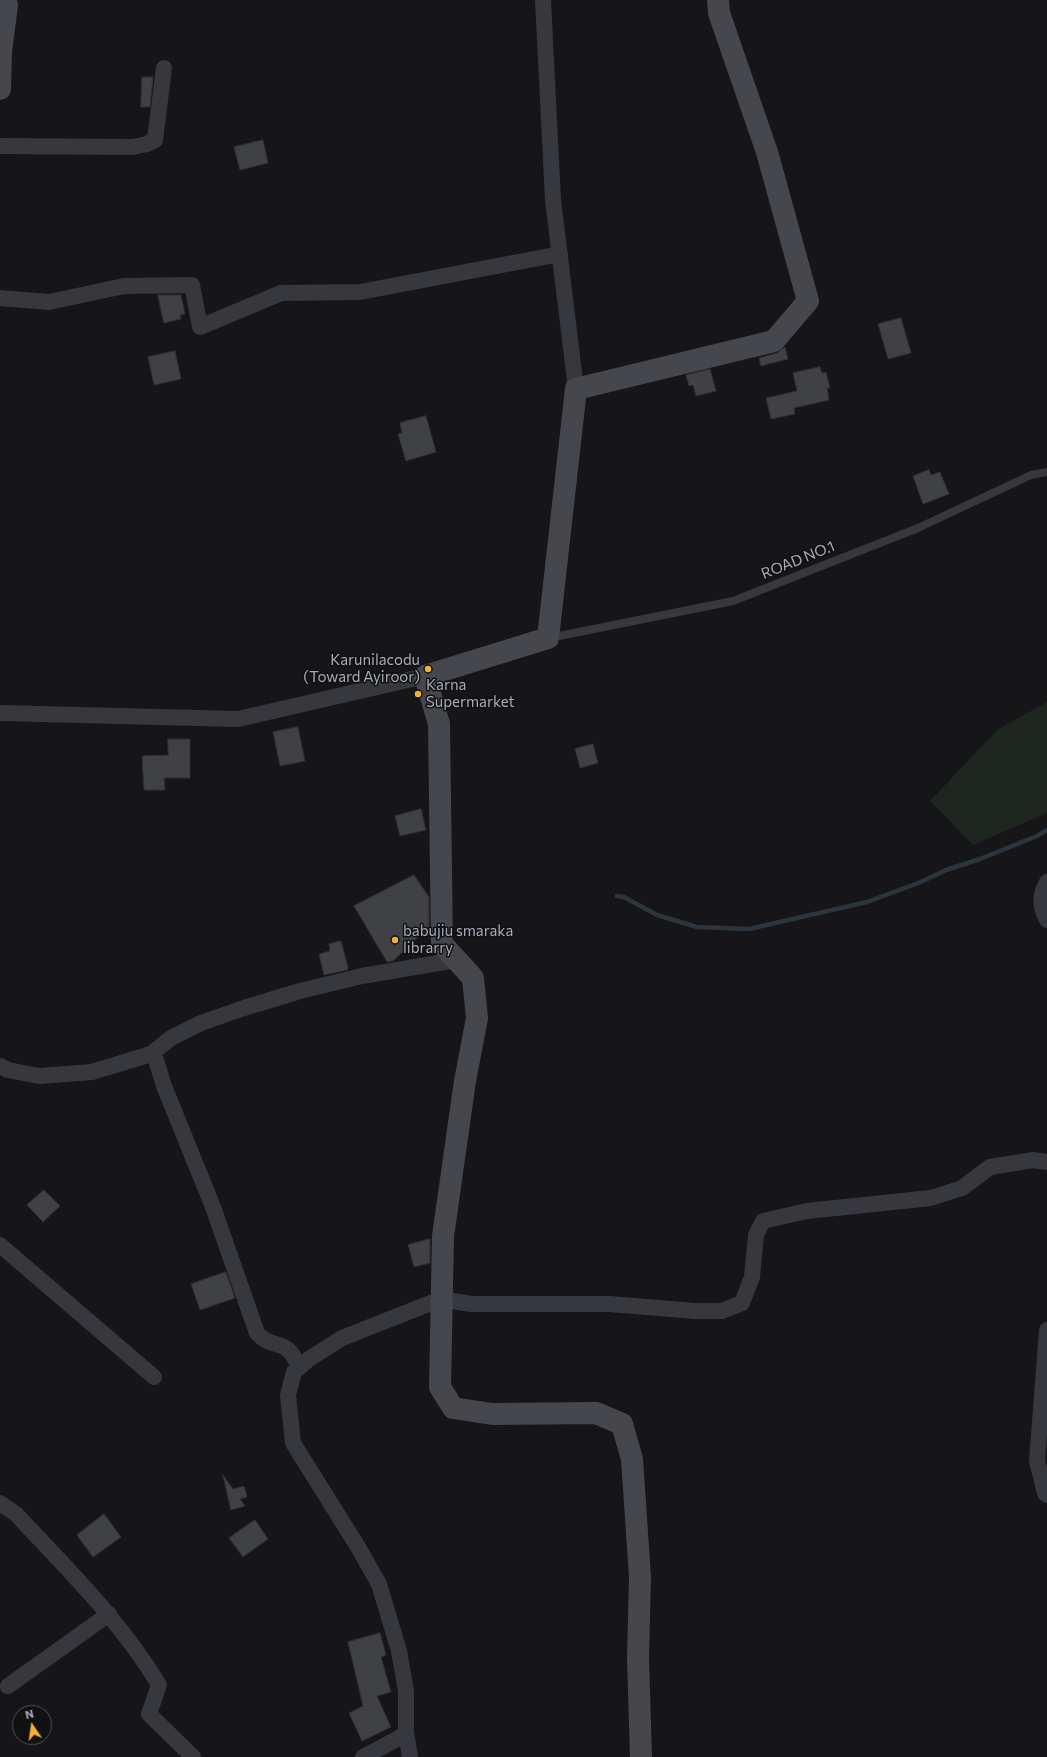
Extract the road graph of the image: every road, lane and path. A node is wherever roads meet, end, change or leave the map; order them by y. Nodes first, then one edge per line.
1 (5, 0) edge
2 (542, 0) edge
3 (718, 0) edge
4 (164, 68) dead end
5 (0, 89) edge
6 (0, 146) edge
7 (560, 254) junction
8 (0, 298) edge
9 (576, 389) junction
10 (1047, 472) edge
11 (548, 638) junction
12 (426, 676) junction
13 (0, 713) edge
14 (1047, 882) edge
15 (1047, 920) edge
16 (456, 960) junction
17 (151, 1054) junction
18 (0, 1066) edge
19 (1047, 1162) edge
20 (0, 1245) edge
21 (441, 1299) junction
22 (1047, 1330) edge
23 (298, 1368) junction
24 (154, 1377) dead end
25 (1047, 1495) edge
26 (0, 1503) edge
27 (109, 1614) junction
28 (8, 1686) dead end
29 (406, 1732) junction
30 (193, 1757) edge
31 (363, 1757) edge
32 (410, 1757) edge
33 (641, 1757) edge

1 - 5 main road
2 - 7 street
3 - 9 main road
4 - 6 street
7 - 8 street
7 - 9 street
9 - 11 main road
10 - 11 lane, ROAD NO.1
11 - 12 main road
12 - 13 street
12 - 16 main road
14 - 15 street
16 - 17 street
16 - 21 main road
17 - 18 street
17 - 23 street
19 - 21 street
20 - 24 street
21 - 23 street
21 - 33 main road
22 - 25 street
23 - 29 street
26 - 27 street
27 - 28 street
27 - 30 street
29 - 31 street
29 - 32 street

